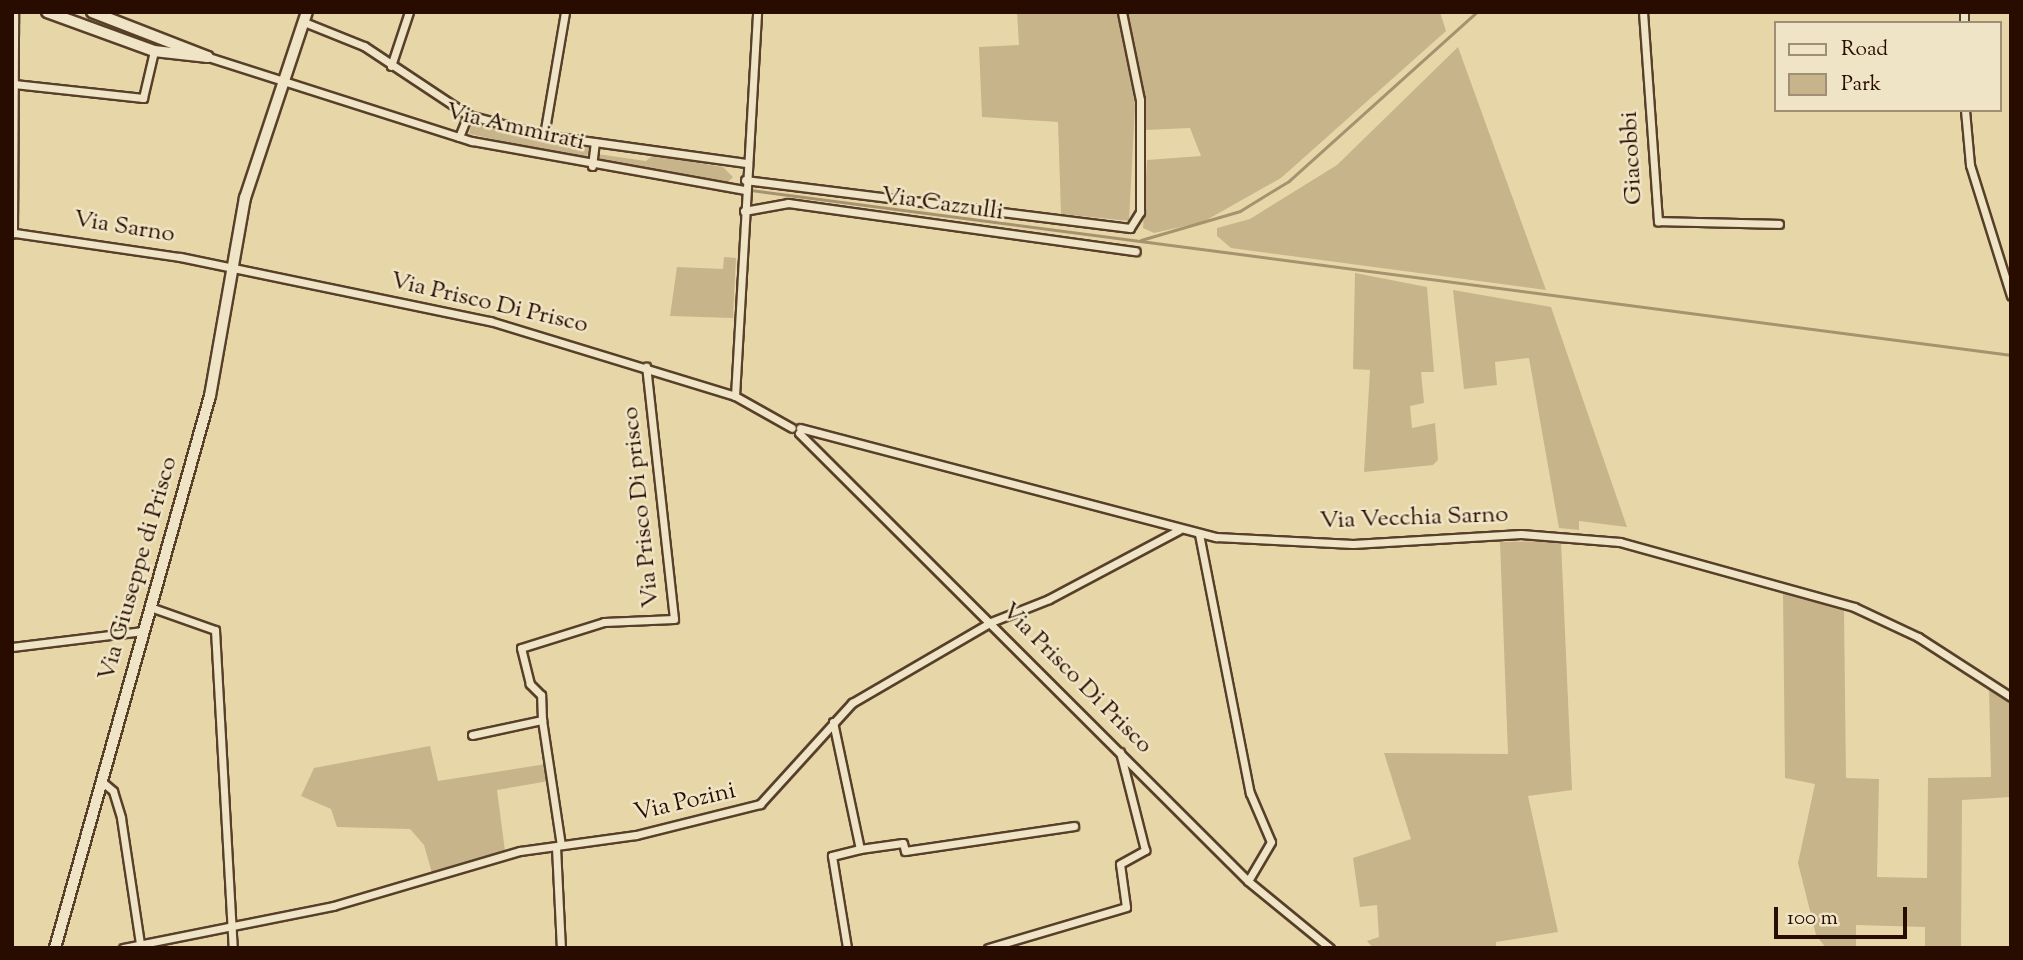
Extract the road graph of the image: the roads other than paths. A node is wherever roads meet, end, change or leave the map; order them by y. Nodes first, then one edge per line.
1 (13, 12) edge
2 (47, 12) edge
3 (92, 12) edge
4 (409, 12) edge
5 (565, 12) edge
6 (757, 12) edge
7 (1122, 12) edge
8 (1643, 12) edge
9 (306, 17) edge
10 (154, 51) junction
11 (208, 57) junction
12 (391, 66) junction
13 (14, 84) edge
14 (282, 84) junction
15 (1965, 112) edge
16 (468, 115) junction
17 (544, 135) junction
18 (459, 137) junction
19 (595, 142) junction
20 (746, 163) junction
21 (592, 166) junction
22 (745, 180) junction
23 (744, 190) junction
24 (744, 211) junction
25 (1779, 224) dead end
26 (14, 233) edge
27 (1136, 251) dead end
28 (229, 268) junction
29 (2011, 296) edge
30 (646, 367) junction
31 (735, 396) junction
32 (797, 430) junction
33 (1180, 530) junction
34 (1199, 534) junction
35 (150, 607) junction
36 (991, 622) junction
37 (144, 631) junction
38 (12, 647) edge
39 (2011, 697) edge
40 (542, 720) junction
41 (833, 722) junction
42 (472, 735) dead end
43 (1120, 751) junction
44 (100, 780) junction
45 (1074, 826) dead end
46 (559, 846) junction
47 (860, 849) junction
48 (1248, 881) junction
49 (232, 928) junction
50 (140, 944) junction
51 (55, 948) edge
52 (123, 948) edge
53 (233, 948) edge
54 (561, 948) edge
55 (847, 948) edge
56 (988, 948) edge
57 (1330, 948) edge

1 - 13 main road
2 - 10 main road
3 - 11 main road
4 - 12 street
5 - 17 street
6 - 20 street
7 - 22 street
8 - 25 street, Giacobbi
9 - 12 street, Via Ammirati
9 - 14 main road, Via Giuseppe di Prisco
10 - 11 main road
10 - 13 street
11 - 14 street, Via Ammirati
12 - 16 street, Via Ammirati
13 - 26 main road
14 - 18 street, Via Ammirati
14 - 28 main road, Via Giuseppe di Prisco
15 - 29 street
16 - 17 street, Via Ammirati
16 - 18 street
17 - 19 street, Via Ammirati
18 - 21 street, Via Ammirati
19 - 20 street, Via Ammirati
19 - 21 street
20 - 22 street
21 - 23 street, Via Ammirati
22 - 23 street
23 - 24 street
24 - 27 street, Via Cazzulli
24 - 31 street
26 - 28 street, Via Sarno
28 - 30 street, Via Prisco Di Prisco
28 - 35 main road, Via Giuseppe di Prisco
30 - 31 street, Via Prisco Di Prisco
30 - 40 street, Via Prisco Di prisco
31 - 32 street, Via Prisco Di Prisco
32 - 33 street, Via Vecchia Sarno
32 - 36 street, Via Prisco Di Prisco
33 - 34 street, Via Vecchia Sarno
33 - 36 street, Via Pozini
34 - 39 street, Via Vecchia Sarno
34 - 48 street
35 - 37 main road, Via Giuseppe di Prisco
35 - 49 street
36 - 41 street, Via Pozini
36 - 43 street, Via Prisco Di Prisco
37 - 38 street
37 - 44 main road, Via Giuseppe di Prisco
40 - 42 street
40 - 46 street
41 - 46 street, Via Pozini
41 - 47 street
43 - 48 street, Via Prisco Di Prisco
43 - 56 street
44 - 50 street
44 - 51 main road, Via Giuseppe di Prisco
45 - 47 street
46 - 49 street, Via Pozini
46 - 54 street
47 - 55 street
48 - 57 street, Via Prisco Di Prisco
49 - 50 street, Via Pozini
49 - 53 street
50 - 52 street, Via Pozini

